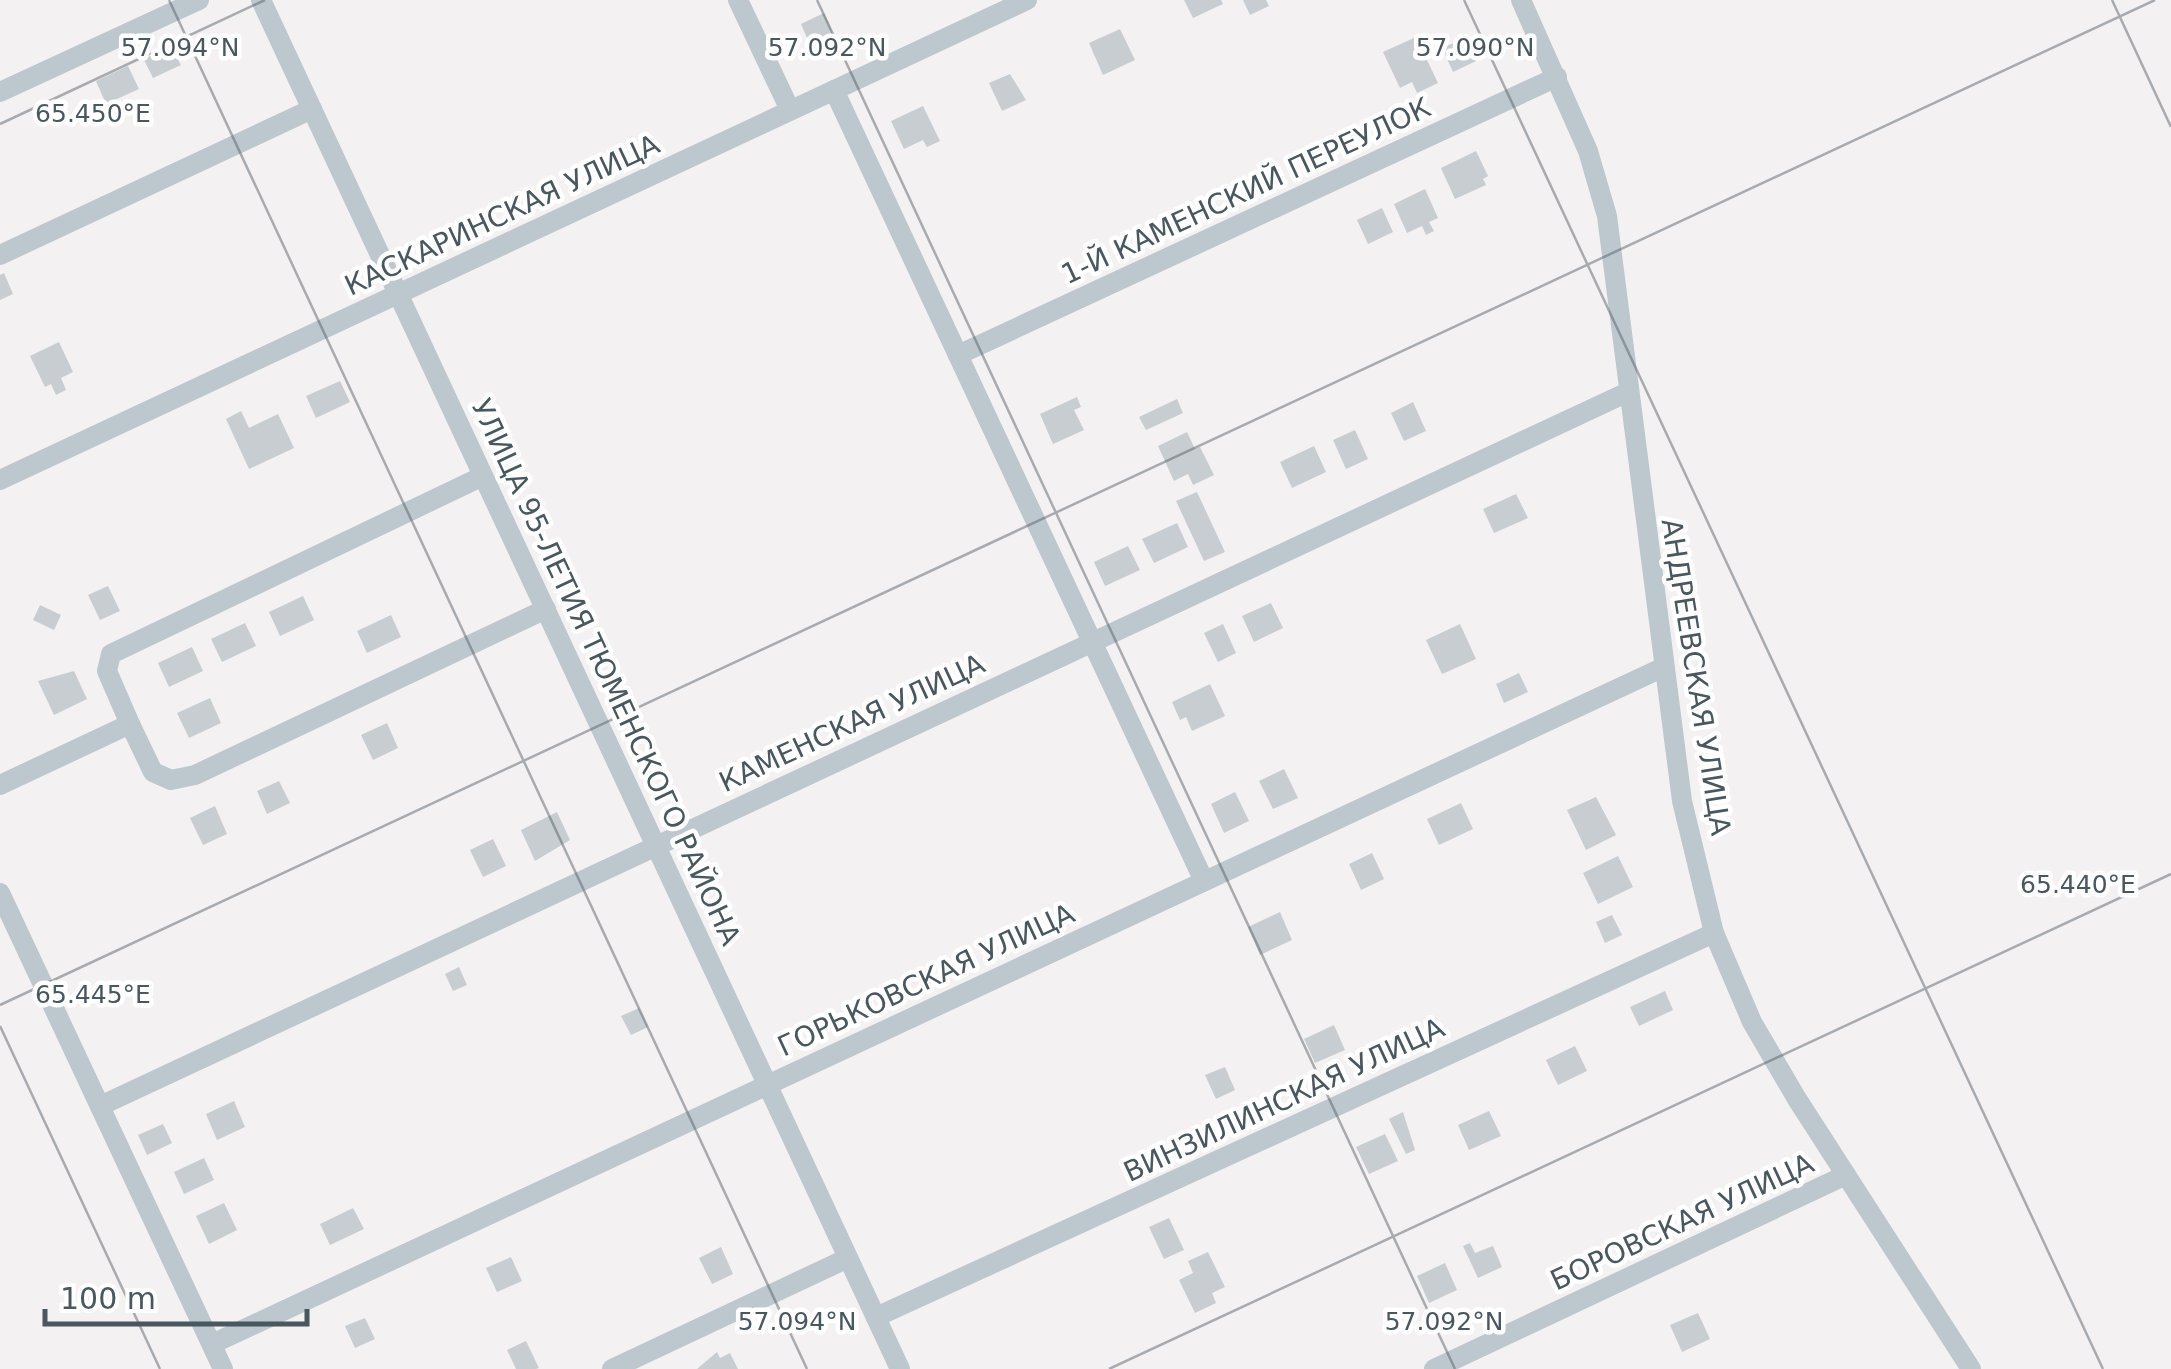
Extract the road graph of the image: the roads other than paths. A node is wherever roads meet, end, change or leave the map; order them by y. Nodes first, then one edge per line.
1 (199, 0) edge
2 (261, 0) edge
3 (738, 0) edge
4 (1027, 0) edge
5 (1520, 0) edge
6 (1557, 77) junction
7 (834, 90) junction
8 (0, 92) edge
9 (312, 109) junction
10 (790, 110) junction
11 (0, 256) edge
12 (399, 292) junction
13 (958, 356) junction
14 (1628, 392) junction
15 (483, 476) junction
16 (0, 480) edge
17 (546, 609) junction
18 (1092, 642) junction
19 (1664, 667) junction
20 (130, 724) junction
21 (0, 786) edge
22 (658, 844) junction
23 (1204, 881) junction
24 (0, 893) edge
25 (1714, 933) junction
26 (768, 1084) junction
27 (100, 1106) junction
28 (1846, 1175) junction
29 (848, 1258) junction
30 (876, 1317) junction
31 (212, 1344) junction
32 (223, 1369) edge
33 (612, 1369) edge
34 (900, 1369) edge
35 (1434, 1369) edge
36 (1970, 1369) edge

1 - 8 street
2 - 9 street, УЛИЦА 95-ЛЕТИЯ ТЮМЕНСКОГО РАЙОНА
3 - 10 street
4 - 7 street, КАСКАРИНСКАЯ УЛИЦА
5 - 6 street, АНДРЕЕВСКАЯ УЛИЦА
6 - 13 street, 1-Й КАМЕНСКИЙ ПЕРЕУЛОК
6 - 14 street, АНДРЕЕВСКАЯ УЛИЦА
7 - 10 street, КАСКАРИНСКАЯ УЛИЦА
7 - 13 street
9 - 11 street
9 - 12 street, УЛИЦА 95-ЛЕТИЯ ТЮМЕНСКОГО РАЙОНА
10 - 12 street, КАСКАРИНСКАЯ УЛИЦА
12 - 15 street, УЛИЦА 95-ЛЕТИЯ ТЮМЕНСКОГО РАЙОНА
12 - 16 street, КАСКАРИНСКАЯ УЛИЦА
13 - 18 street
14 - 18 street, КАМЕНСКАЯ УЛИЦА
14 - 19 street, АНДРЕЕВСКАЯ УЛИЦА
15 - 17 street, УЛИЦА 95-ЛЕТИЯ ТЮМЕНСКОГО РАЙОНА
15 - 20 street
17 - 20 street
17 - 22 street, УЛИЦА 95-ЛЕТИЯ ТЮМЕНСКОГО РАЙОНА
18 - 22 street, КАМЕНСКАЯ УЛИЦА
18 - 23 street
19 - 23 street, ГОРЬКОВСКАЯ УЛИЦА
19 - 25 street, АНДРЕЕВСКАЯ УЛИЦА
20 - 21 street
22 - 26 street, УЛИЦА 95-ЛЕТИЯ ТЮМЕНСКОГО РАЙОНА
22 - 27 street, КАМЕНСКАЯ УЛИЦА
23 - 26 street, ГОРЬКОВСКАЯ УЛИЦА
24 - 27 street
25 - 28 street, АНДРЕЕВСКАЯ УЛИЦА
25 - 30 street, ВИНЗИЛИНСКАЯ УЛИЦА
26 - 29 street, УЛИЦА 95-ЛЕТИЯ ТЮМЕНСКОГО РАЙОНА
26 - 31 street, ГОРЬКОВСКАЯ УЛИЦА
27 - 31 street
28 - 35 street, БОРОВСКАЯ УЛИЦА
28 - 36 street, АНДРЕЕВСКАЯ УЛИЦА
29 - 30 street, УЛИЦА 95-ЛЕТИЯ ТЮМЕНСКОГО РАЙОНА
29 - 33 street
30 - 34 street, УЛИЦА 95-ЛЕТИЯ ТЮМЕНСКОГО РАЙОНА
31 - 32 street

